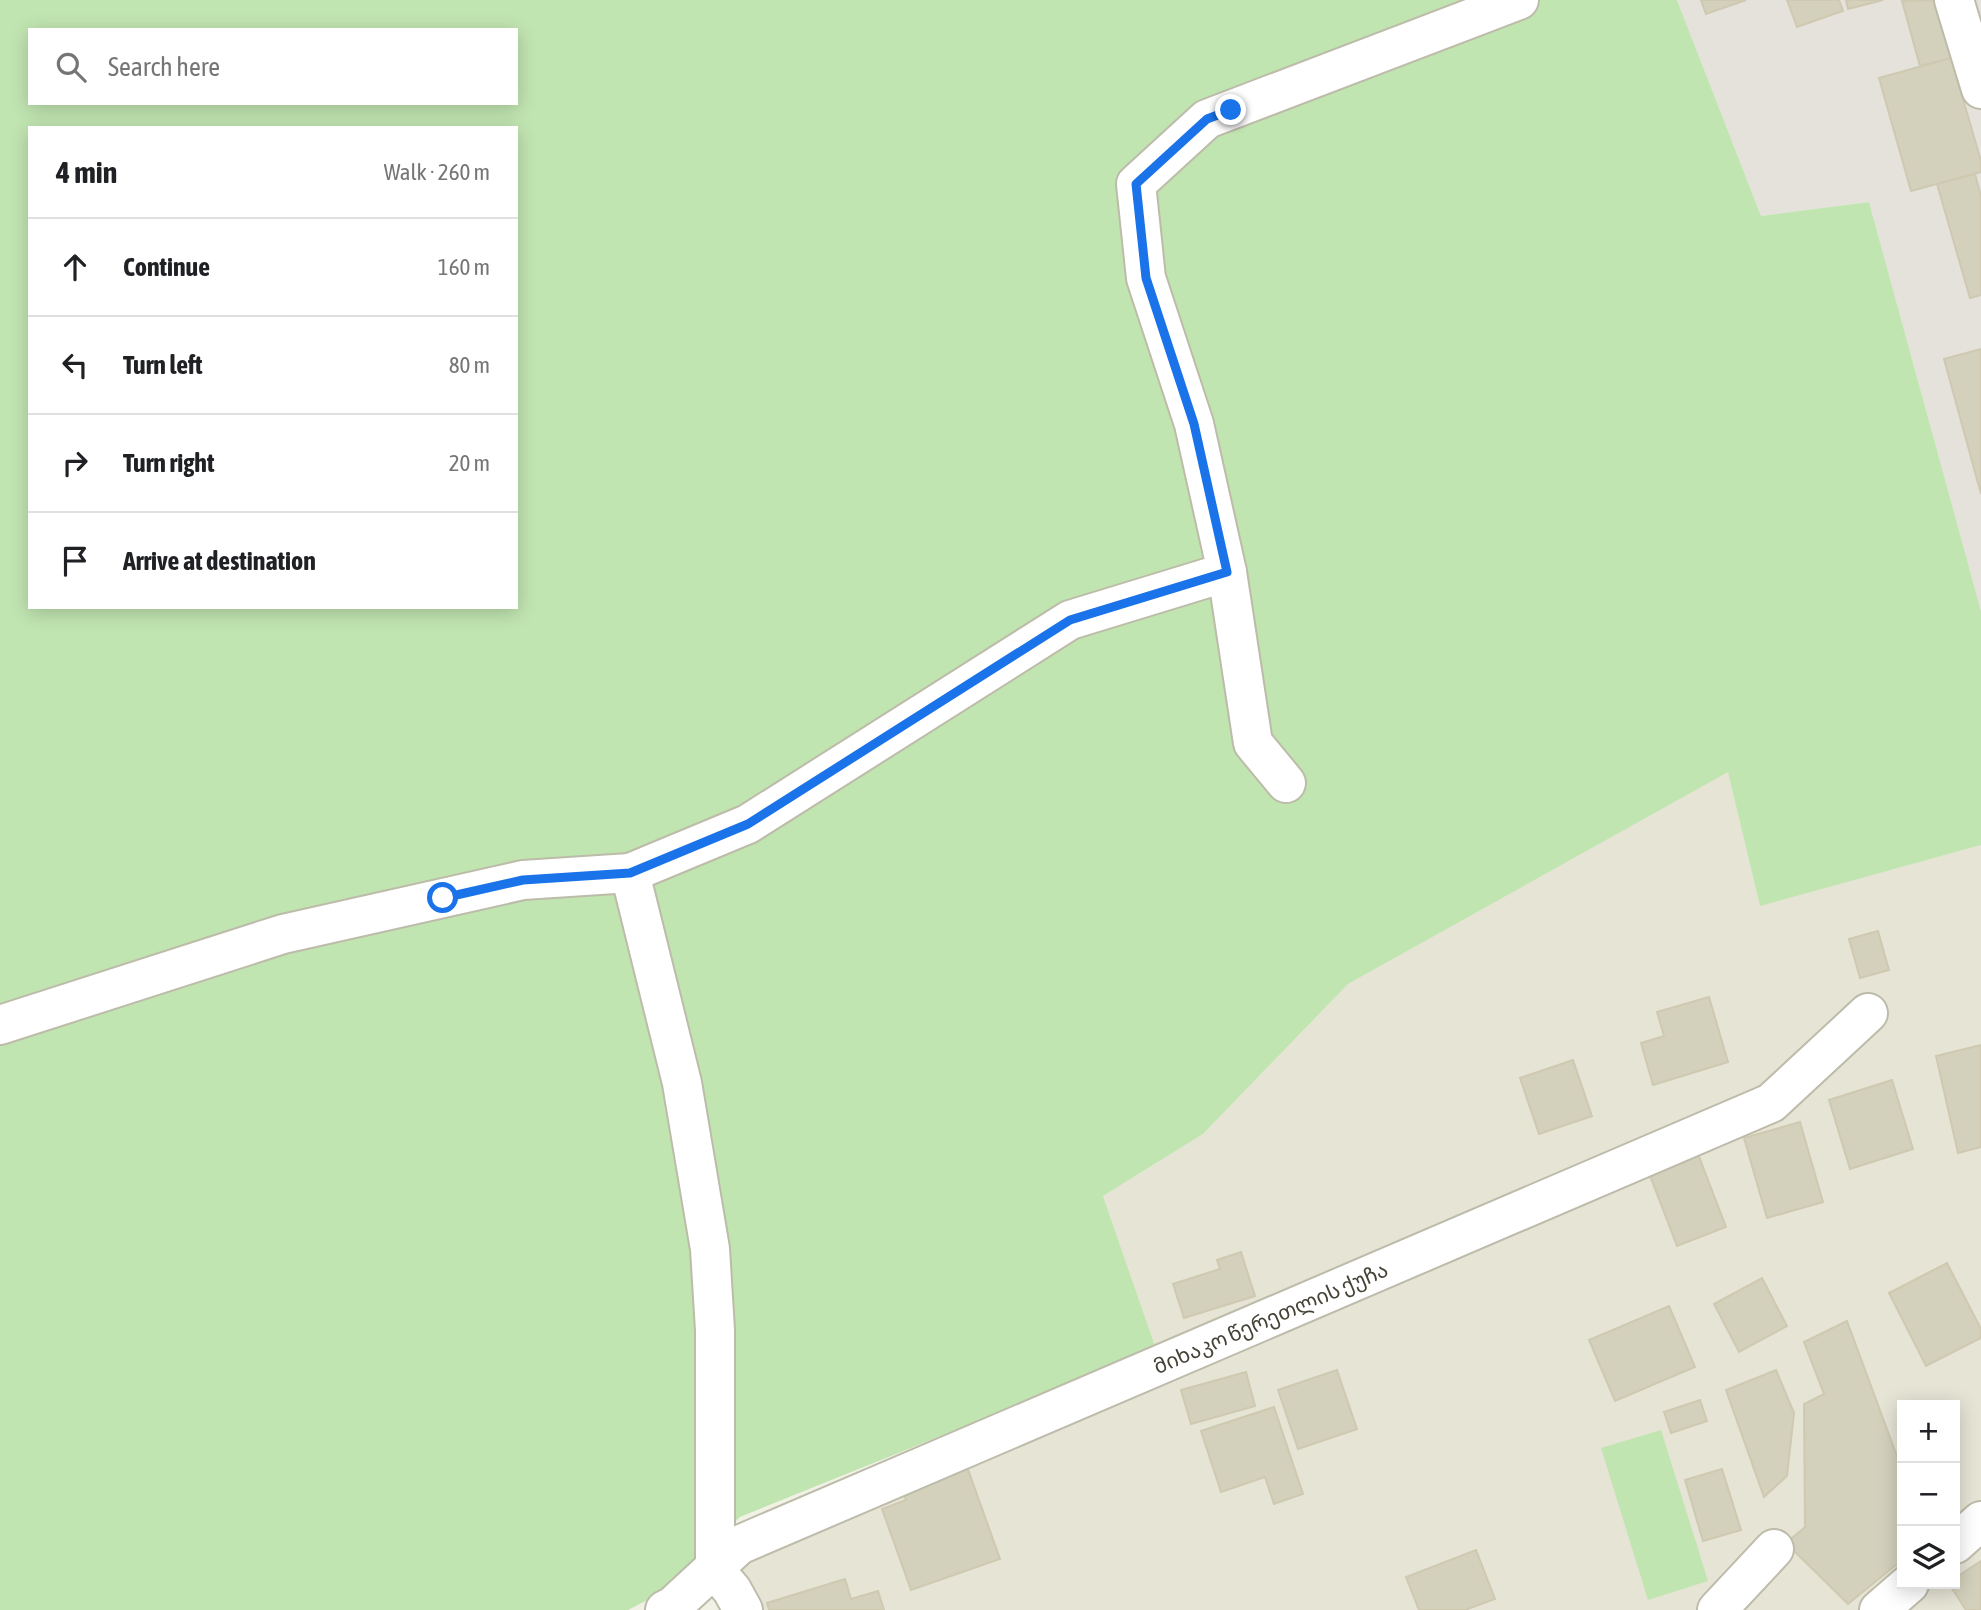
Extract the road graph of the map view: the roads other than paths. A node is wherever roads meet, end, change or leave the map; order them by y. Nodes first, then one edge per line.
1 (1519, 0) edge
2 (1954, 0) edge
3 (1981, 89) edge
4 (1227, 572) junction
5 (1286, 783) dead end
6 (630, 873) junction
7 (1868, 1013) dead end
8 (0, 1025) edge
9 (1981, 1521) edge
10 (1960, 1540) edge
11 (1774, 1549) dead end
12 (715, 1570) junction
13 (1903, 1589) edge
14 (665, 1610) edge
15 (743, 1610) edge
16 (1717, 1610) edge
17 (1879, 1610) edge

1 - 4 street
2 - 3 street
4 - 5 street
4 - 6 street
6 - 8 street
6 - 12 street
7 - 12 street, მიხაკო წერეთლის ქუჩა
9 - 10 street
11 - 16 street
12 - 14 street, მიხაკო წერეთლის ქუჩა
12 - 15 street
13 - 17 street

